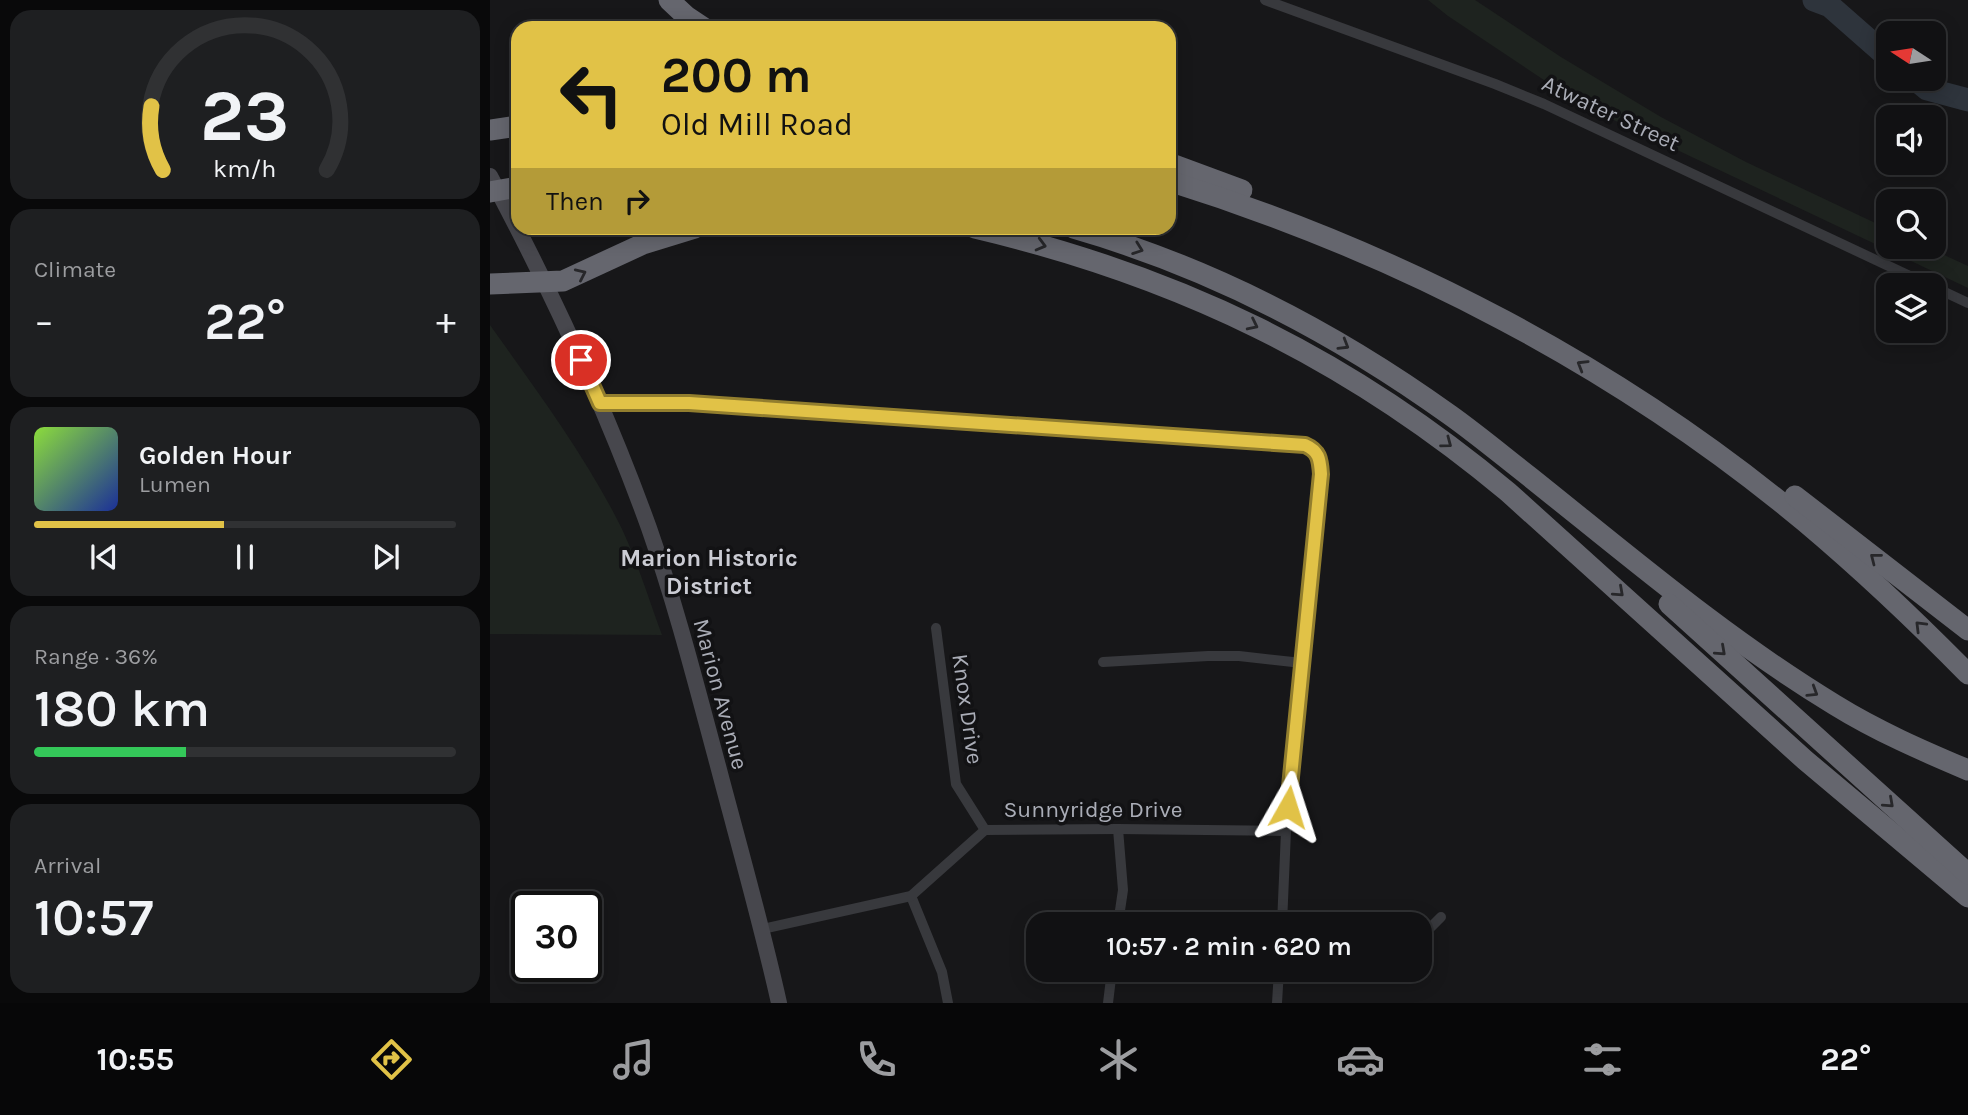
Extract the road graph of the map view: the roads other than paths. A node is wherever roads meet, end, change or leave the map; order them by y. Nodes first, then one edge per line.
1 (669, 0) edge
2 (1265, 0) edge
3 (694, 21) edge
4 (1176, 166) edge
5 (490, 176) edge
6 (1176, 183) edge
7 (511, 188) edge
8 (490, 192) edge
9 (511, 216) edge
10 (521, 235) edge
11 (672, 235) edge
12 (1002, 235) edge
13 (1095, 235) edge
14 (1404, 270) junction
15 (1904, 273) edge
16 (546, 283) junction
17 (490, 284) edge
18 (1946, 293) edge
19 (1968, 303) edge
20 (1640, 401) junction
21 (600, 403) junction
22 (1525, 473) junction
23 (936, 628) dead end
24 (1968, 630) edge
25 (1103, 662) dead end
26 (1302, 663) junction
27 (1968, 674) edge
28 (1968, 771) edge
29 (1118, 829) junction
30 (985, 830) junction
31 (1286, 831) junction
32 (1968, 874) edge
33 (911, 896) junction
34 (1968, 898) edge
35 (1120, 912) edge
36 (1282, 912) edge
37 (1441, 917) dead end
38 (1432, 926) edge
39 (762, 929) junction
40 (1111, 982) edge
41 (1278, 982) edge
42 (779, 1003) edge
43 (948, 1003) edge
44 (1108, 1003) edge
45 (1277, 1003) edge

1 - 3 highway
2 - 15 street, Atwater Street
4 - 14 highway
5 - 9 main road, Marion Avenue
6 - 14 highway
7 - 8 highway, bridge
10 - 16 main road, Marion Avenue
16 -> 11 highway
12 -> 34 highway
13 -> 22 highway
20 -> 14 highway
16 - 17 highway
16 - 21 main road, Marion Avenue
18 - 19 street, Atwater Street
24 -> 20 highway
27 -> 20 highway
21 - 26 street
21 - 39 main road, Marion Avenue
22 -> 28 highway
22 -> 32 highway
23 - 30 street, Knox Drive
25 - 26 street
26 - 31 street
29 - 30 street, Sunnyridge Drive
29 - 31 street, Sunnyridge Drive
29 - 35 street
30 - 33 street, Sunnyridge Drive
31 - 36 street
33 - 39 street, Sunnyridge Drive
33 - 43 street
37 - 38 street
39 - 42 main road, Marion Avenue
40 - 44 street
41 - 45 street

